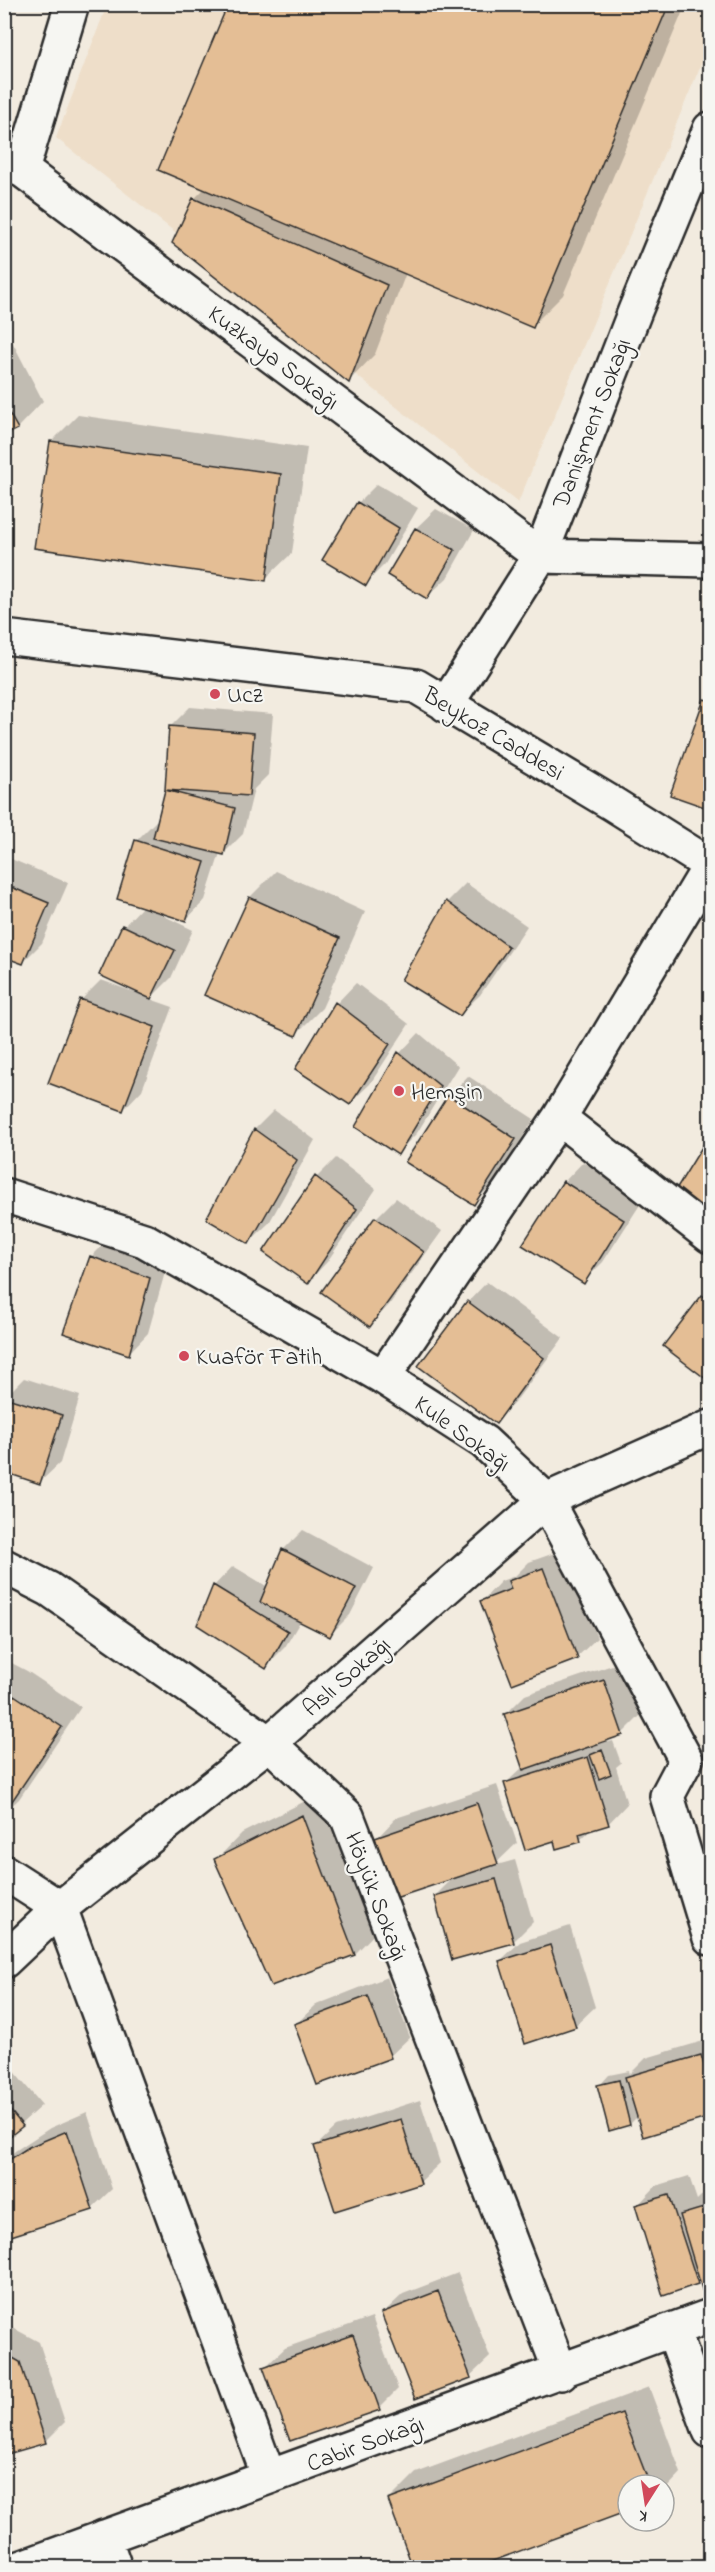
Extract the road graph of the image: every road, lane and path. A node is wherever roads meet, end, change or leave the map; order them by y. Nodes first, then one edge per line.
1 (72, 4) edge
2 (711, 129) edge
3 (13, 167) edge
4 (540, 556) junction
5 (711, 560) edge
6 (4, 637) edge
7 (446, 705) junction
8 (711, 865) edge
9 (560, 1118) junction
10 (4, 1195) edge
11 (711, 1236) edge
12 (383, 1377) junction
13 (711, 1427) edge
14 (546, 1500) junction
15 (4, 1566) edge
16 (269, 1743) junction
17 (4, 1872) edge
18 (60, 1908) junction
19 (711, 1938) edge
20 (4, 1961) edge
21 (711, 2316) edge
22 (674, 2330) junction
23 (561, 2373) junction
24 (711, 2431) edge
25 (269, 2477) junction
26 (104, 2537) junction
27 (20, 2568) edge
28 (115, 2568) edge

1 - 3 street
2 - 4 street, Danişment Sokağı
3 - 4 street, Kuzkaya Sokağı
4 - 5 street
4 - 7 street, Danişment Sokağı
6 - 7 street, Beykoz Caddesi
7 - 8 street, Beykoz Caddesi
8 - 9 street
9 - 11 street
9 - 12 street
10 - 12 street, Kule Sokağı
12 - 14 street, Kule Sokağı
13 - 14 street, Aslı Sokağı
14 - 16 street, Aslı Sokağı
14 - 19 street, Kule Sokağı
15 - 16 street, Höyük Sokağı
16 - 18 street, Aslı Sokağı
16 - 23 street, Höyük Sokağı
17 - 18 street
18 - 20 street, Aslı Sokağı
18 - 25 street
21 - 22 street, Cabir Sokağı
22 - 23 street, Cabir Sokağı
22 - 24 street
23 - 25 street, Cabir Sokağı
25 - 26 street, Cabir Sokağı
26 - 27 street, Cabir Sokağı
26 - 28 street

